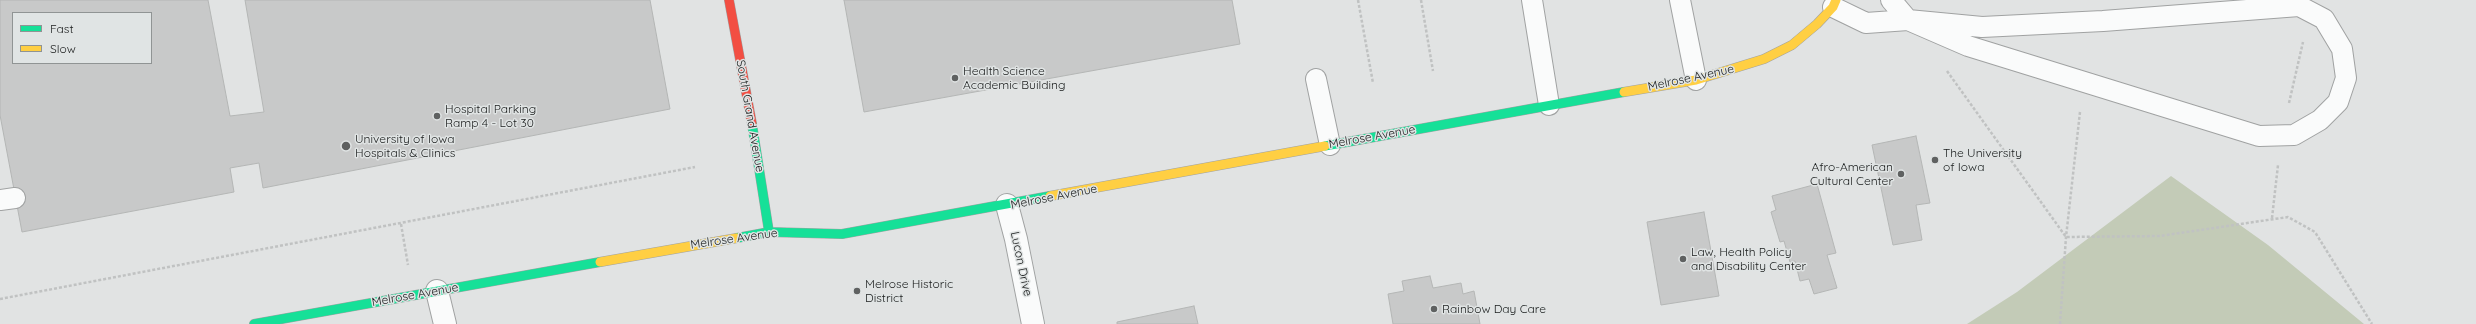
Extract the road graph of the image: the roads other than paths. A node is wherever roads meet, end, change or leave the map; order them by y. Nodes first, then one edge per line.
1 (729, 0) edge
2 (1532, 0) edge
3 (1680, 0) edge
4 (1891, 0) edge
5 (1834, 3) edge
6 (1908, 20) junction
7 (1316, 78) dead end
8 (1696, 80) junction
9 (1549, 105) junction
10 (1330, 145) junction
11 (1007, 205) junction
12 (769, 232) junction
13 (437, 290) junction
14 (254, 324) edge
15 (444, 324) edge
16 (1033, 324) edge

1 - 12 main road, South Grand Avenue
2 - 9 lane
3 - 8 lane
4 - 6 lane
5 - 6 lane
5 - 8 main road, Melrose Avenue
6 - 6 lane
7 - 10 lane
8 - 9 main road, Melrose Avenue
9 - 10 main road, Melrose Avenue
10 - 11 main road, Melrose Avenue
11 - 12 main road, Melrose Avenue
11 - 16 street, Lucon Drive
12 - 13 main road, Melrose Avenue
13 - 14 main road, Melrose Avenue
13 - 15 street

